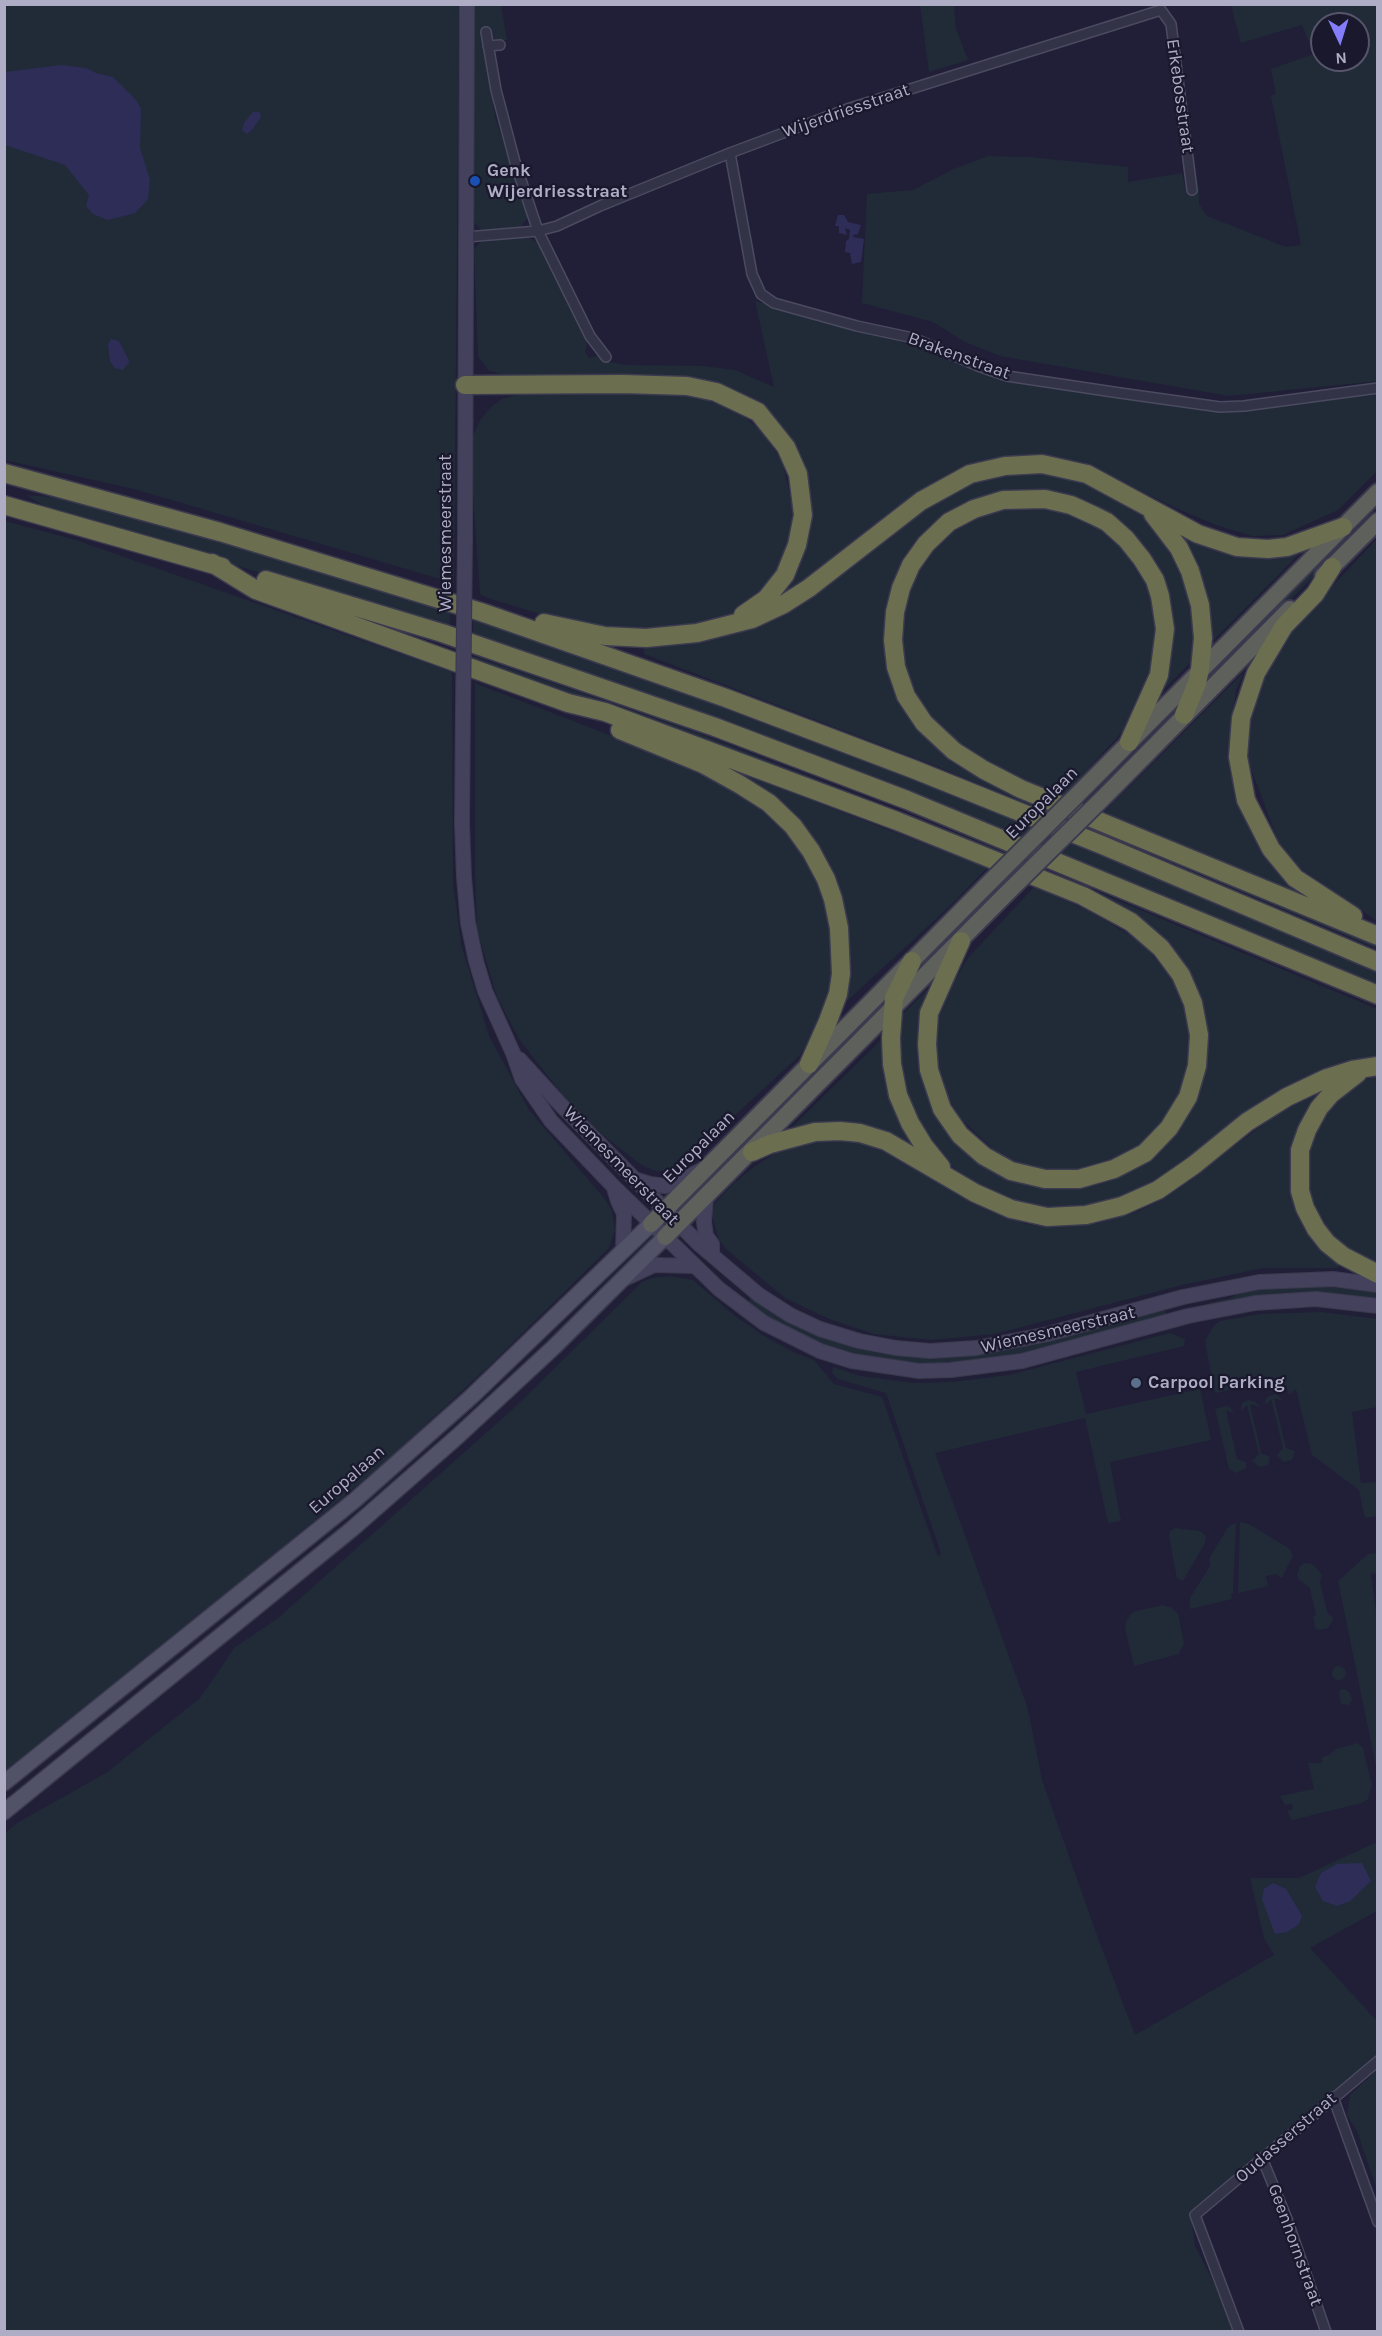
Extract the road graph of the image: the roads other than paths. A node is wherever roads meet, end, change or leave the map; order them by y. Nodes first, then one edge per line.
1 (467, 4) edge
2 (1162, 8) edge
3 (486, 32) dead end
4 (500, 45) dead end
5 (488, 46) junction
6 (730, 153) junction
7 (1192, 190) dead end
8 (538, 231) junction
9 (466, 237) junction
10 (606, 357) dead end
11 (465, 386) junction
12 (1377, 388) edge
13 (4, 473) edge
14 (1377, 492) edge
15 (1143, 504) junction
16 (4, 505) edge
17 (1377, 521) edge
18 (1343, 527) junction
19 (212, 563) junction
20 (1332, 567) junction
21 (481, 612) junction
22 (720, 628) junction
23 (1200, 669) junction
24 (568, 703) junction
25 (1184, 715) junction
26 (1129, 742) junction
27 (1377, 931) edge
28 (1377, 936) edge
29 (961, 941) junction
30 (912, 961) junction
31 (1377, 962) edge
32 (1377, 995) edge
33 (893, 1008) junction
34 (513, 1053) junction
35 (809, 1064) junction
36 (1372, 1067) edge
37 (752, 1152) junction
38 (706, 1167) junction
39 (635, 1179) junction
40 (952, 1180) junction
41 (615, 1188) junction
42 (706, 1197) junction
43 (665, 1209) junction
44 (651, 1224) junction
45 (679, 1224) junction
46 (665, 1237) junction
47 (622, 1251) junction
48 (712, 1254) junction
49 (694, 1266) junction
50 (1377, 1274) edge
51 (623, 1280) junction
52 (1377, 1286) edge
53 (1377, 1306) edge
54 (4, 1783) edge
55 (4, 1812) edge
56 (1377, 2061) edge
57 (1333, 2097) junction
58 (1262, 2158) junction
59 (1377, 2222) edge
60 (1239, 2331) edge
61 (1326, 2331) edge

1 - 9 main road, Wiemesmeerstraat
2 - 6 street, Wijerdriesstraat
2 - 7 street, Erkebosstraat
3 - 5 street
4 - 5 street
5 - 8 street
6 - 8 street, Wijerdriesstraat
6 - 12 street, Brakenstraat
8 - 9 street, Wijerdriesstraat
8 - 10 street
9 - 11 main road, Wiemesmeerstraat
11 - 22 highway
11 - 34 main road, Wiemesmeerstraat, bridge
13 - 21 highway
14 - 18 highway, Europalaan
15 - 18 highway
15 - 22 highway
15 - 23 highway
16 - 19 highway
17 - 20 highway
18 - 23 highway, Europalaan
19 - 24 highway
19 - 32 highway
20 - 25 highway
20 - 27 highway
21 - 22 highway
21 - 31 highway
23 - 25 highway
23 - 26 highway, Europalaan
24 - 29 highway
24 - 35 highway
25 - 29 highway, bridge
26 - 28 highway
26 - 30 highway, Europalaan, bridge
29 - 33 highway
30 - 33 highway
30 - 35 highway, Europalaan
33 - 37 highway
33 - 40 highway
34 - 39 main road, Wiemesmeerstraat
34 - 41 main road, Wiemesmeerstraat
35 - 38 highway, Europalaan
36 - 40 highway
36 - 50 highway
37 - 40 highway
37 - 42 highway
38 - 39 main road
38 - 43 highway, Europalaan
39 - 43 main road, Wiemesmeerstraat
41 - 44 main road, Wiemesmeerstraat
41 - 47 main road
42 - 45 highway
42 - 48 main road
43 - 44 highway, Europalaan
43 - 45 main road, Wiemesmeerstraat
44 - 46 main road, Wiemesmeerstraat
44 - 47 main road, Europalaan
45 - 46 highway
45 - 48 main road, Wiemesmeerstraat
46 - 49 main road, Wiemesmeerstraat
46 - 51 main road
47 - 54 main road, Europalaan
48 - 52 main road, Wiemesmeerstraat
49 - 51 main road
49 - 53 main road, Wiemesmeerstraat
51 - 55 main road
56 - 57 street, Oudasserstraat
57 - 58 street, Oudasserstraat
57 - 59 street
58 - 60 street, Oudasserstraat
58 - 61 street, Geenhornstraat

